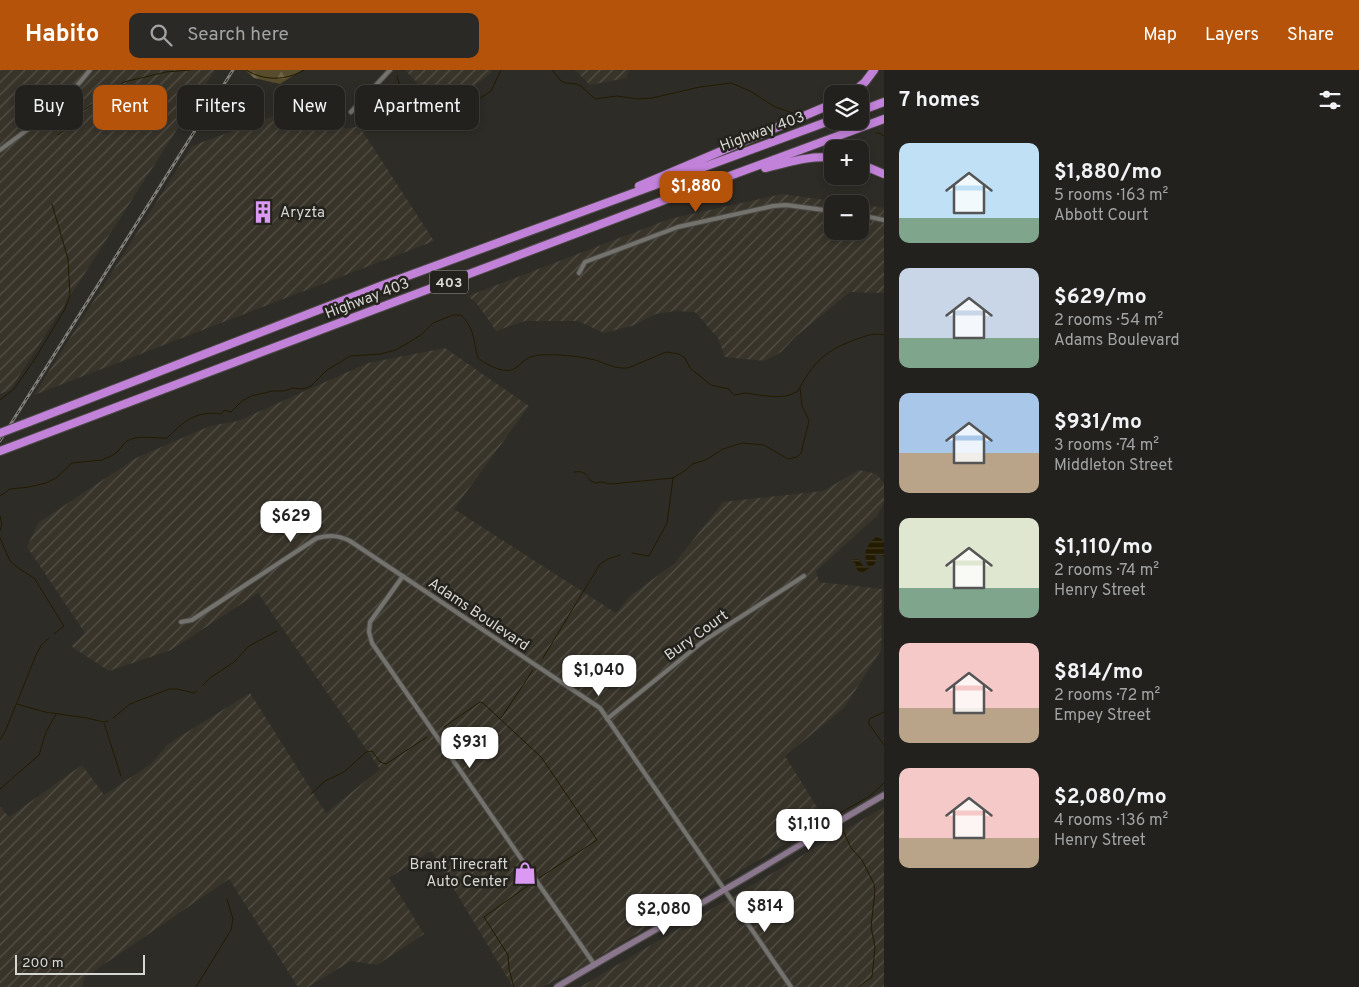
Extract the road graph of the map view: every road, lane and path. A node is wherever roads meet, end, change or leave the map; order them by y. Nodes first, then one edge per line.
1 (90, 70) edge
2 (390, 70) edge
3 (874, 70) edge
4 (861, 85) edge
5 (884, 102) edge
6 (824, 107) edge
7 (869, 107) edge
8 (351, 112) dead end
9 (884, 120) edge
10 (824, 123) edge
11 (0, 150) edge
12 (824, 158) edge
13 (869, 168) edge
14 (884, 174) edge
15 (678, 195) junction
16 (588, 209) junction
17 (824, 210) edge
18 (869, 217) edge
19 (884, 220) edge
20 (579, 273) dead end
21 (0, 433) edge
22 (0, 451) edge
23 (403, 576) junction
24 (804, 576) dead end
25 (181, 622) dead end
26 (606, 719) junction
27 (884, 795) edge
28 (724, 890) junction
29 (594, 964) junction
30 (557, 987) edge
31 (791, 987) edge

1 - 11 street
2 - 8 street
3 - 4 highway
5 - 7 highway
6 - 16 highway
9 - 15 highway, Highway 403 / 403
10 - 16 highway, Highway 403 / 403
12 - 15 highway
13 - 14 highway
15 - 22 highway, Highway 403 / 403
16 - 21 highway, Highway 403 / 403, bridge
17 - 20 street
18 - 19 street
23 - 25 street, Adams Boulevard
23 - 26 street, Adams Boulevard
23 - 29 street
24 - 26 street, Bury Court
26 - 28 street, Adams Boulevard
27 - 28 main road
28 - 29 main road
28 - 31 street, Adams Boulevard
29 - 30 main road

